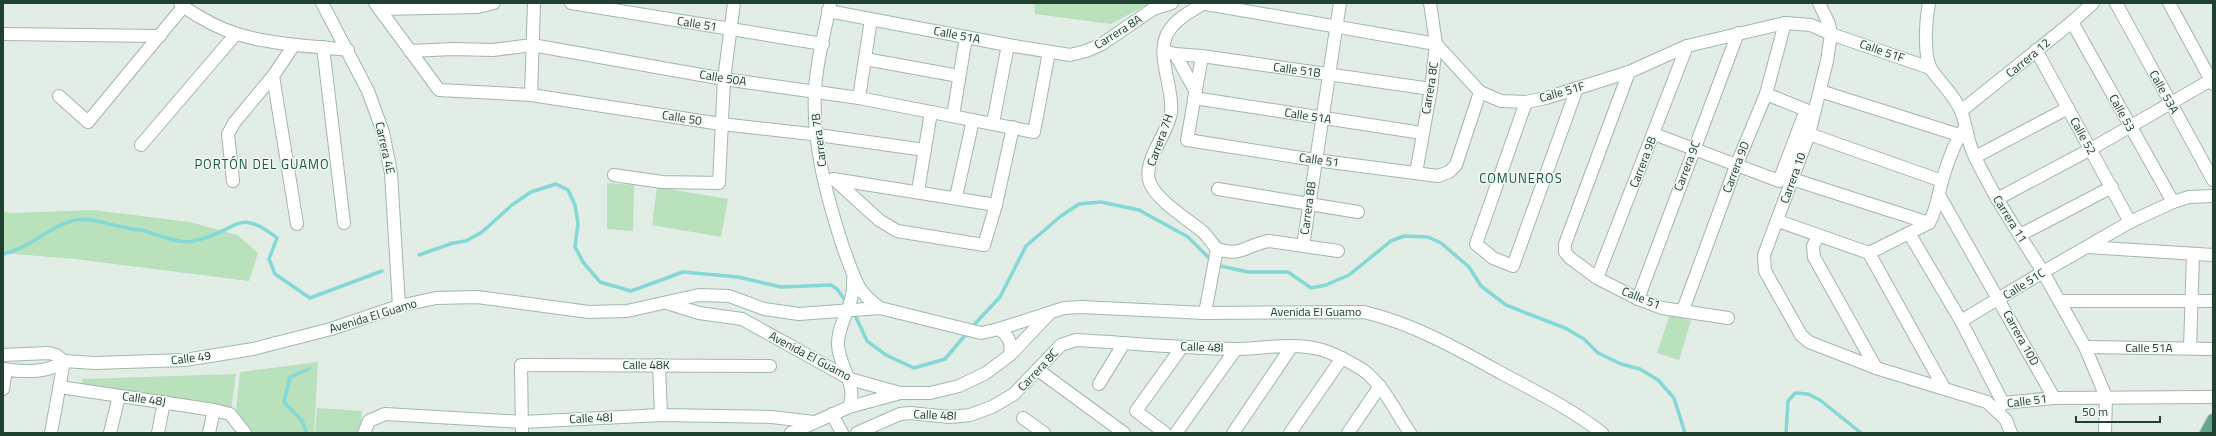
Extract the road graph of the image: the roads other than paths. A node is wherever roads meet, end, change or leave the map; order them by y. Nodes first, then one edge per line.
1 (322, 3) edge
2 (494, 3) edge
3 (534, 3) edge
4 (574, 3) edge
5 (734, 3) edge
6 (1172, 3) edge
7 (1200, 3) edge
8 (1204, 3) edge
9 (1340, 3) edge
10 (1430, 3) edge
11 (1819, 3) edge
12 (1929, 3) edge
13 (2093, 3) edge
14 (2116, 3) edge
15 (182, 5) edge
16 (2174, 5) edge
17 (377, 6) edge
18 (620, 7) edge
19 (829, 7) edge
20 (871, 19) junction
21 (2072, 22) junction
22 (1785, 23) junction
23 (1337, 25) junction
24 (730, 29) junction
25 (1738, 33) junction
26 (3, 34) edge
27 (1831, 34) junction
28 (235, 35) junction
29 (160, 36) junction
30 (966, 37) junction
31 (823, 44) junction
32 (1436, 44) junction
33 (294, 45) junction
34 (532, 45) junction
35 (1008, 46) junction
36 (1687, 46) junction
37 (323, 47) junction
38 (348, 50) junction
39 (2036, 50) junction
40 (410, 51) junction
41 (1086, 51) joint
42 (1049, 52) junction
43 (1170, 52) junction
44 (1202, 56) junction
45 (866, 59) junction
46 (1930, 68) junction
47 (1629, 72) junction
48 (1328, 75) junction
49 (273, 76) junction
50 (959, 76) junction
51 (724, 79) junction
52 (2212, 82) edge
53 (1577, 88) junction
54 (1431, 89) junction
55 (815, 91) junction
56 (1820, 91) junction
57 (1480, 92) junction
58 (1195, 94) junction
59 (1766, 94) junction
60 (531, 95) junction
61 (59, 96) dead end
62 (859, 98) junction
63 (1526, 102) junction
64 (2170, 103) junction
65 (2068, 108) junction
66 (1961, 111) junction
67 (931, 112) junction
68 (953, 116) junction
69 (1322, 118) junction
70 (973, 120) junction
71 (993, 123) junction
72 (721, 124) junction
73 (2129, 126) junction
74 (1013, 127) junction
75 (1962, 132) junction
76 (1422, 133) junction
77 (1654, 134) junction
78 (1809, 134) junction
79 (817, 135) junction
80 (141, 145) dead end
81 (2091, 149) junction
82 (925, 150) junction
83 (1694, 150) junction
84 (1975, 158) junction
85 (1315, 160) junction
86 (1736, 166) junction
87 (1416, 173) junction
88 (614, 175) dead end
89 (829, 178) junction
90 (1792, 180) junction
91 (2213, 180) edge
92 (233, 181) dead end
93 (1942, 181) junction
94 (2112, 187) junction
95 (1218, 189) dead end
96 (918, 191) junction
97 (1940, 195) junction
98 (2213, 196) edge
99 (956, 197) junction
100 (1997, 199) junction
101 (2173, 202) junction
102 (1308, 204) junction
103 (996, 205) junction
104 (1358, 212) dead end
105 (1778, 221) junction
106 (2130, 222) junction
107 (344, 223) dead end
108 (1929, 223) junction
109 (297, 224) dead end
110 (1909, 233) junction
111 (2020, 235) junction
112 (1818, 236) junction
113 (1302, 246) junction
114 (2087, 247) junction
115 (1338, 251) dead end
116 (1869, 253) junction
117 (1216, 254) junction
118 (2193, 254) junction
119 (2213, 255) edge
120 (2043, 272) junction
121 (853, 274) junction
122 (1597, 278) junction
123 (1638, 299) junction
124 (1999, 299) junction
125 (2192, 300) junction
126 (2059, 301) junction
127 (2213, 301) edge
128 (666, 303) junction
129 (399, 306) junction
130 (874, 309) junction
131 (1684, 310) junction
132 (848, 312) junction
133 (1205, 313) junction
134 (1049, 314) junction
135 (1728, 318) dead end
136 (1961, 321) junction
137 (999, 329) junction
138 (317, 333) joint
139 (1809, 342) joint
140 (1124, 343) junction
141 (1061, 345) joint
142 (1292, 346) junction
143 (1182, 347) junction
144 (2085, 347) junction
145 (2190, 348) junction
146 (1236, 349) junction
147 (2213, 349) edge
148 (3, 355) edge
149 (1010, 355) junction
150 (1342, 358) junction
151 (64, 361) junction
152 (659, 365) junction
153 (770, 366) dead end
154 (1876, 368) junction
155 (4, 370) edge
156 (1038, 370) junction
157 (850, 379) junction
158 (1099, 384) dead end
159 (1380, 386) junction
160 (60, 387) junction
161 (3, 388) edge
162 (1944, 388) junction
163 (900, 393) junction
164 (1014, 394) joint
165 (118, 396) junction
166 (2106, 397) junction
167 (2213, 397) edge
168 (2054, 398) junction
169 (164, 402) junction
170 (2000, 406) junction
171 (849, 407) junction
172 (214, 410) junction
173 (832, 414) junction
174 (661, 415) junction
175 (1023, 418) dead end
176 (814, 422) junction
177 (522, 427) edge
178 (876, 428) edge
179 (1407, 431) edge
180 (51, 433) edge
181 (110, 433) edge
182 (158, 433) edge
183 (209, 433) edge
184 (245, 433) edge
185 (364, 433) edge
186 (791, 433) edge
187 (842, 433) edge
188 (857, 433) edge
189 (1044, 433) edge
190 (1124, 433) edge
191 (1165, 433) edge
192 (1176, 433) edge
193 (1233, 433) edge
194 (1290, 433) edge
195 (1348, 433) edge
196 (1602, 433) edge
197 (2011, 433) edge
198 (2105, 433) edge

1 - 38 street, Carrera 4E
2 - 17 street
3 - 34 street
4 - 18 street, Calle 51
5 - 24 street
6 - 41 street, Carrera 8A
7 - 8 street
8 - 23 street
8 - 43 street
9 - 23 street, Carrera 8B
10 - 32 street, Carrera 8C
11 - 27 street, Carrera 10
12 - 46 street
13 - 21 street, Carrera 12
14 - 64 street, Calle 53A
15 - 28 street
15 - 29 street
16 - 52 street
17 - 40 street
18 - 24 street, Calle 51
19 - 20 street, Calle 51A
19 - 31 street, Carrera 7B
20 - 30 street, Calle 51A
20 - 45 street
21 - 39 street, Carrera 12
21 - 73 street, Calle 53
22 - 25 street, Calle 51F
22 - 27 street, Calle 51F
22 - 59 street, Carrera 9D
23 - 32 street
23 - 48 street, Carrera 8B
24 - 31 street, Calle 51
24 - 51 street
25 - 36 street, Calle 51F
25 - 83 street, Carrera 9C
26 - 29 street
27 - 46 street, Calle 51F
27 - 56 street, Carrera 10
28 - 33 street
28 - 80 street
29 - 61 street
30 - 35 street, Calle 51A
30 - 50 street
31 - 55 street, Carrera 7B
32 - 54 street, Carrera 8C
32 - 57 street, Calle 51F
33 - 37 street
33 - 49 street
34 - 40 street, Calle 50A
34 - 51 street, Calle 50A
34 - 60 street
35 - 42 street, Calle 51A
35 - 71 street
36 - 47 street, Calle 51F
36 - 77 street, Carrera 9B
37 - 38 street
37 - 107 street
38 - 129 street, Carrera 4E
39 - 65 street, Calle 52
39 - 66 street, Carrera 12
40 - 60 street, Calle 50
41 - 42 street, Calle 51A
42 - 74 street, Calle 50A
43 - 44 street, Calle 51B
43 - 58 street
43 - 117 street, Carrera 7H
44 - 48 street, Calle 51B
44 - 58 street
45 - 50 street
45 - 62 street
46 - 66 street, Carrera 11
47 - 53 street, Calle 51F
47 - 122 street, Calle 51
48 - 54 street, Calle 51B
48 - 69 street, Carrera 8B
49 - 92 street
49 - 109 street
50 - 68 street
51 - 55 street, Calle 50A
51 - 72 street
52 - 64 street
53 - 63 street, Calle 51F
53 - 63 street
54 - 76 street, Carrera 8C
55 - 62 street, Calle 50A
55 - 79 street, Carrera 7B
56 - 75 street
56 - 78 street, Carrera 10
57 - 63 street, Calle 51F
57 - 87 street, Calle 51
58 - 69 street, Calle 51A
58 - 85 street, Calle 51
59 - 86 street, Carrera 9D
59 - 86 street
60 - 72 street, Calle 50
62 - 67 street, Calle 50A
64 - 73 street
64 - 91 street, Calle 53A
65 - 81 street, Calle 52
65 - 84 street
66 - 75 street, Carrera 11
67 - 68 street, Calle 50A
67 - 82 street
68 - 70 street, Calle 50A
69 - 76 street, Calle 51A
69 - 85 street, Carrera 8B
70 - 71 street, Calle 50A
70 - 99 street
71 - 74 street, Calle 50A
72 - 79 street, Calle 50
72 - 88 street
73 - 81 street
73 - 101 street, Calle 53
74 - 103 street
75 - 84 street, Carrera 11
75 - 93 street
76 - 87 street, Carrera 8C
77 - 83 street
77 - 122 street, Carrera 9B
78 - 90 street, Carrera 10
78 - 93 street
79 - 82 street, Calle 50
79 - 89 street, Carrera 7B
81 - 94 street, Calle 52
81 - 100 street
82 - 96 street
83 - 86 street
83 - 123 street, Carrera 9C
84 - 100 street, Carrera 11
85 - 87 street, Calle 51
85 - 102 street, Carrera 8B
86 - 131 street, Carrera 9D
89 - 96 street
89 - 103 street
89 - 121 street, Carrera 7B
90 - 105 street, Carrera 10
90 - 108 street
93 - 97 street
94 - 106 street, Calle 52
94 - 111 street
95 - 102 street
96 - 99 street
97 - 108 street
97 - 124 street, Carrera 10D
98 - 101 street, Calle 51C
99 - 103 street
100 - 111 street, Carrera 11
101 - 106 street, Calle 51C
102 - 104 street
102 - 113 street, Carrera 8B
105 - 112 street
105 - 139 street, Carrera 10
106 - 114 street, Calle 51C
108 - 110 street
110 - 116 street
110 - 136 street
111 - 120 street, Carrera 11
112 - 116 street
112 - 154 street
113 - 115 street
113 - 117 street
114 - 118 street
114 - 120 street, Calle 51C
116 - 162 street
117 - 133 street
118 - 119 street
118 - 125 street
120 - 124 street, Calle 51C
120 - 126 street, Carrera 11
121 - 130 street, Carrera 7B
121 - 132 street, Carrera 7B
122 - 123 street, Calle 51
123 - 131 street, Calle 51
124 - 136 street, Calle 51C
124 - 168 street, Carrera 10D
125 - 126 street
125 - 127 street
125 - 145 street
126 - 144 street, Carrera 11
128 - 129 street, Avenida El Guamo
128 - 132 street, Avenida El Guamo
128 - 157 street, Avenida El Guamo
129 - 138 street, Avenida El Guamo
130 - 132 street, Avenida El Guamo
130 - 137 street, Avenida El Guamo
131 - 135 street, Calle 51
132 - 157 street, Carrera 7B
133 - 134 street, Avenida El Guamo
133 - 196 street, Avenida El Guamo
134 - 137 street, Avenida El Guamo
134 - 149 street, Avenida El Guamo
136 - 170 street
137 - 149 street
138 - 151 street, Calle 49
139 - 154 street, Calle 51
140 - 141 street, Calle 48l
140 - 143 street, Calle 48l
140 - 158 street
141 - 156 street, Carrera 8C
142 - 146 street, Calle 48l
142 - 150 street, Calle 48l
142 - 193 street
143 - 146 street, Calle 48l
143 - 191 street
144 - 145 street, Calle 51A
144 - 166 street, Carrera 11
145 - 147 street, Calle 51A
146 - 192 street
148 - 151 street
149 - 163 street, Avenida El Guamo
150 - 159 street
150 - 194 street
151 - 155 street
151 - 160 street
152 - 153 street, Calle 48K
152 - 174 street
152 - 177 street, Calle 48K
154 - 162 street, Calle 51
155 - 161 street
156 - 164 street, Carrera 8C
156 - 190 street
157 - 163 street, Avenida El Guamo
157 - 171 street
159 - 179 street
159 - 195 street
160 - 165 street, Calle 48J
160 - 180 street
162 - 170 street, Calle 51
163 - 171 street
164 - 178 street, Calle 48I
165 - 169 street, Calle 48J
165 - 181 street
166 - 167 street, Calle 51
166 - 168 street, Calle 51
166 - 198 street, Carrera 11
168 - 170 street, Calle 51
169 - 172 street, Calle 48J
169 - 182 street
170 - 197 street
171 - 173 street
172 - 183 street
172 - 184 street, Calle 48J
173 - 176 street
173 - 187 street
174 - 176 street, Calle 48J
174 - 177 street, Calle 48J
175 - 189 street
176 - 186 street
177 - 185 street, Calle 48J
178 - 188 street, Calle 48I

